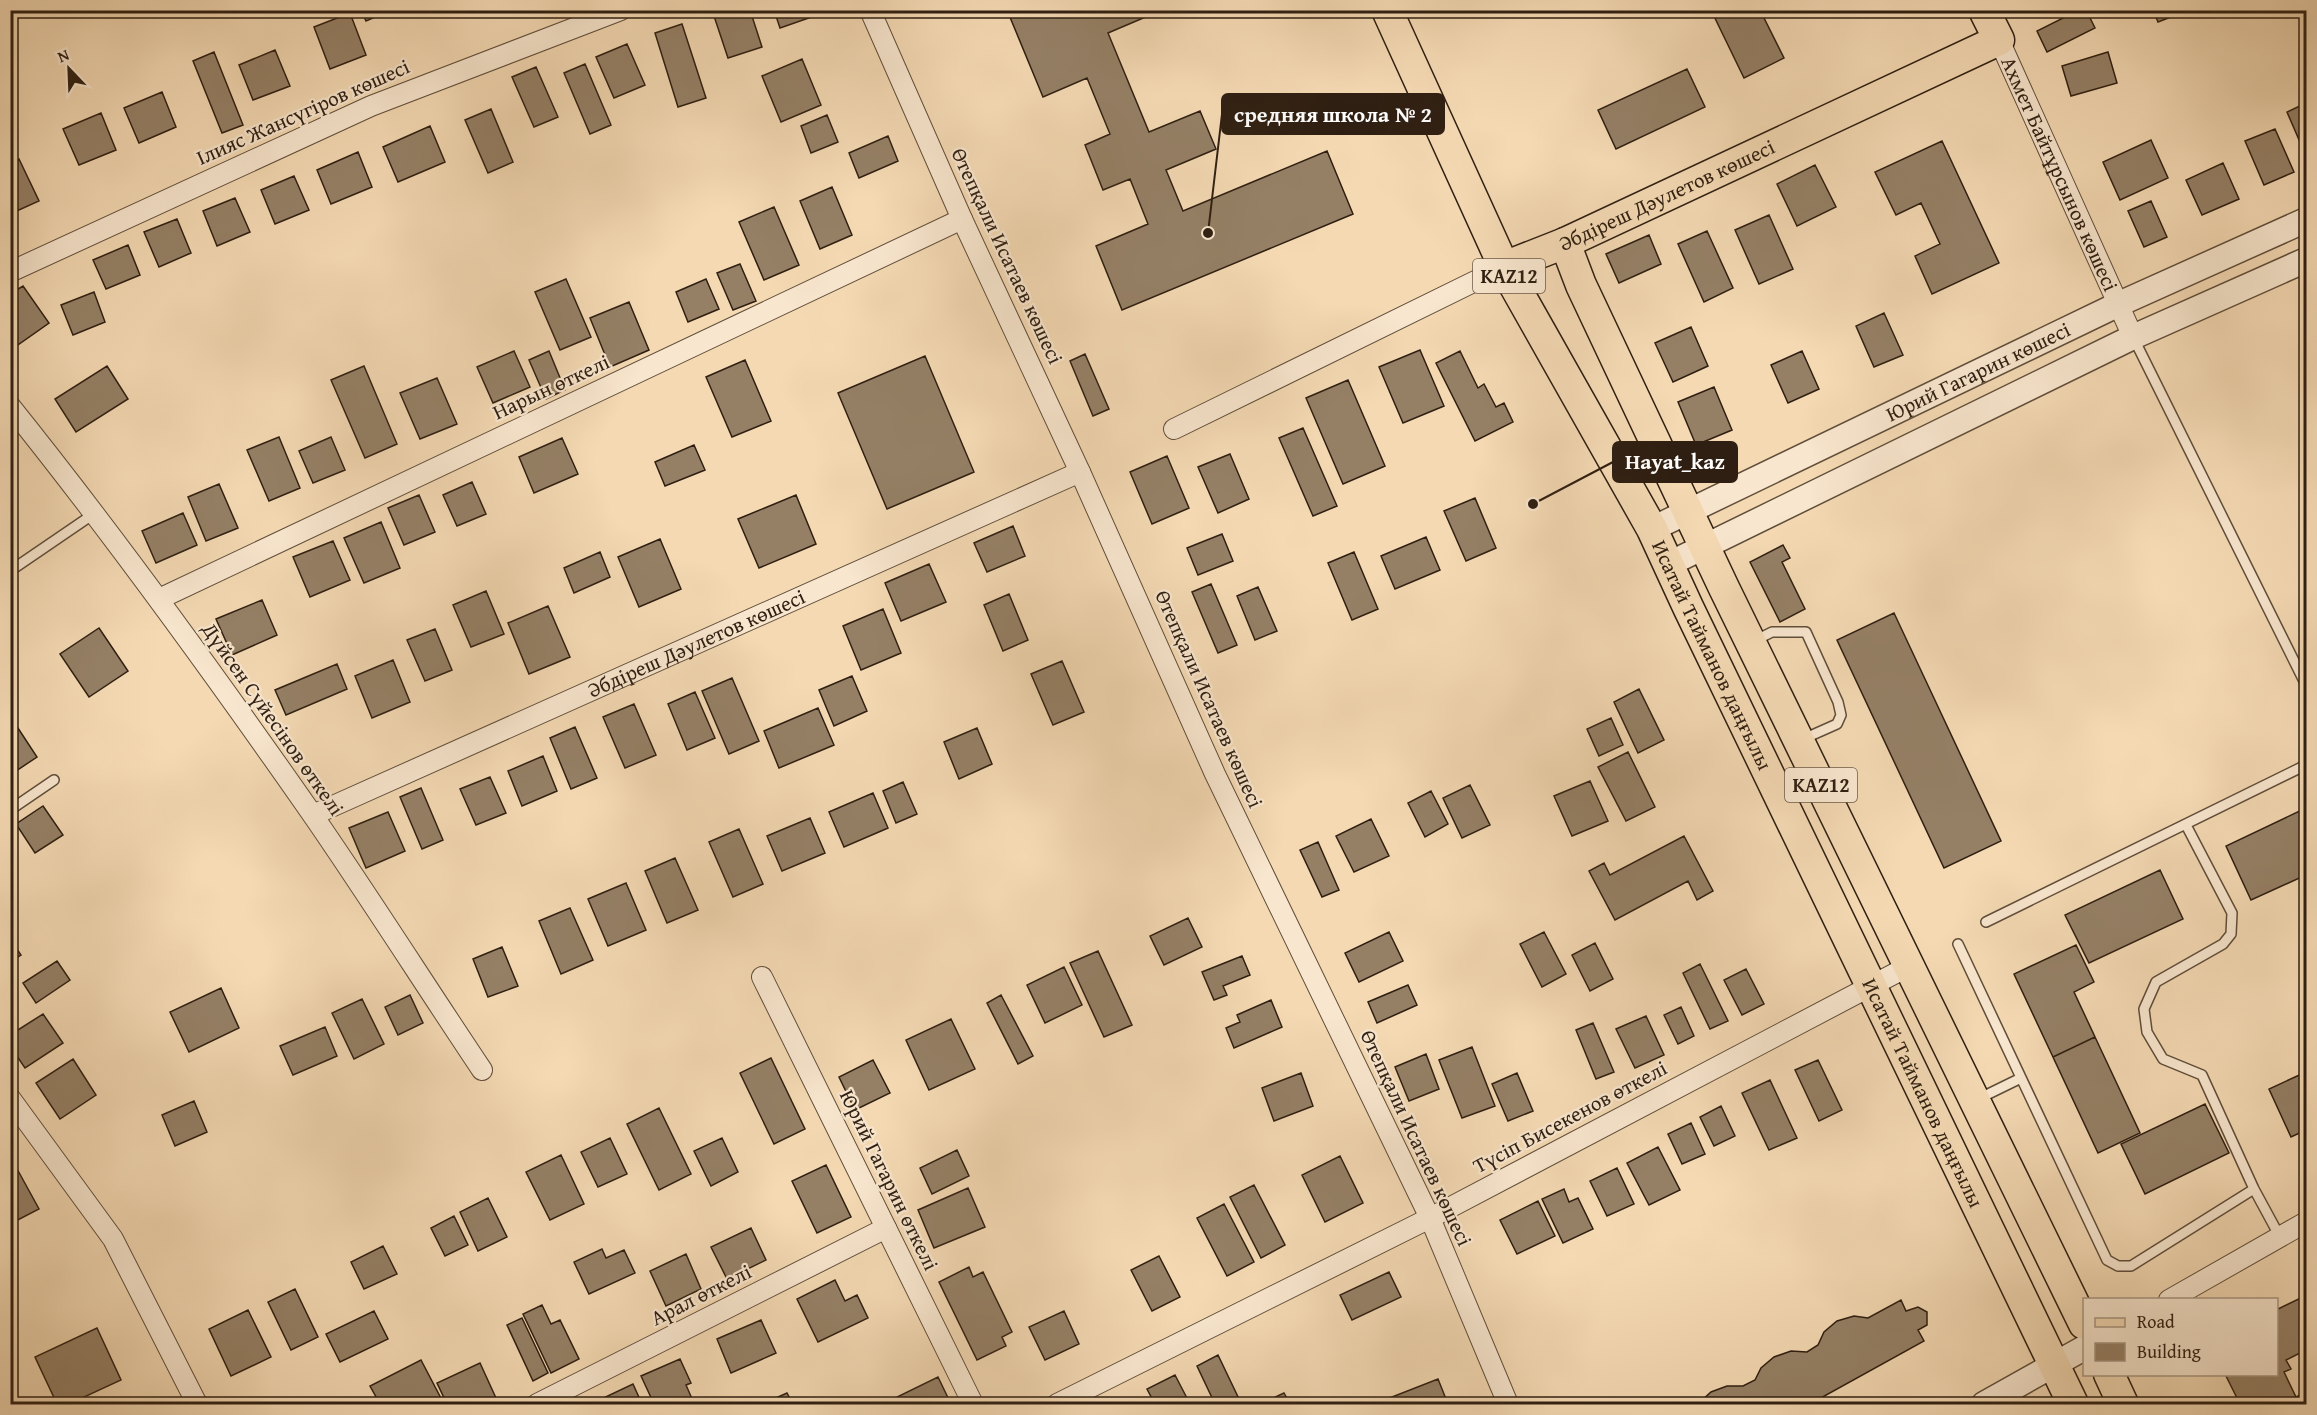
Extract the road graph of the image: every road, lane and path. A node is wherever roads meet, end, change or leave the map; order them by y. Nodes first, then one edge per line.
1 (621, 10) edge
2 (870, 10) edge
3 (1387, 10) edge
4 (1984, 10) edge
5 (1999, 40) junction
6 (962, 219) junction
7 (2307, 220) edge
8 (1565, 243) junction
9 (2307, 260) edge
10 (1504, 267) junction
11 (10, 272) edge
12 (2119, 304) junction
13 (2133, 337) junction
14 (10, 406) edge
15 (1174, 429) dead end
16 (1080, 472) junction
17 (1689, 511) junction
18 (95, 513) junction
19 (1652, 529) junction
20 (1706, 546) junction
21 (1669, 564) junction
22 (10, 572) edge
23 (159, 599) junction
24 (1751, 643) junction
25 (2307, 685) edge
26 (1799, 741) junction
27 (2307, 765) edge
28 (54, 780) dead end
29 (10, 810) edge
30 (313, 815) junction
31 (2186, 825) junction
32 (1986, 922) dead end
33 (1958, 944) dead end
34 (1909, 966) junction
35 (762, 976) dead end
36 (1870, 987) junction
37 (482, 1070) dead end
38 (2021, 1078) junction
39 (10, 1098) edge
40 (1976, 1100) junction
41 (2254, 1189) junction
42 (1430, 1218) junction
43 (2307, 1222) edge
44 (886, 1228) junction
45 (2280, 1237) junction
46 (2171, 1298) edge
47 (2083, 1320) edge
48 (2083, 1348) edge
49 (2055, 1365) junction
50 (2110, 1376) edge
51 (197, 1404) edge
52 (537, 1404) edge
53 (973, 1404) edge
54 (1058, 1404) edge
55 (1508, 1404) edge
56 (1984, 1404) edge
57 (2073, 1404) edge
58 (2123, 1404) edge

1 - 11 street, Ілияс Жансүгіров көшесі
2 - 6 street, Өтепқали Исатаев көшесі
3 - 10 main road, Исатай Тайманов даңғылы / KAZ12
4 - 5 main road, Ахмет Байтұрсынов көшесі
5 - 8 main road, Әбдіреш Дәулетов көшесі / KAZ12
5 - 12 street, Ахмет Байтұрсынов көшесі
6 - 16 street, Өтепқали Исатаев көшесі
6 - 23 street, Нарын өткелі
7 - 12 street, Юрий Гагарин көшесі
8 - 10 main road, Әбдіреш Дәулетов көшесі / KAZ12
8 - 17 main road, Исатай Тайманов даңғылы / KAZ12
9 - 13 street, Юрий Гагарин көшесі
10 - 15 street, Әбдіреш Дәулетов көшесі
10 - 19 main road, Исатай Тайманов даңғылы / KAZ12
12 - 13 street, Ахмет Байтұрсынов көшесі
12 - 17 street, Юрий Гагарин көшесі
13 - 20 street, Юрий Гагарин көшесі
13 - 25 lane
14 - 18 street, Дүйсен Сүйесінов өткелі
16 - 30 street, Әбдіреш Дәулетов көшесі
16 - 42 street, Өтепқали Исатаев көшесі
17 - 19 street, Юрий Гагарин көшесі
17 - 20 main road, Исатай Тайманов даңғылы / KAZ12
18 - 22 lane
18 - 23 street, Дүйсен Сүйесінов өткелі
19 - 21 main road, Исатай Тайманов даңғылы / KAZ12
20 - 21 street, Юрий Гагарин көшесі
20 - 24 main road, Исатай Тайманов даңғылы / KAZ12
21 - 36 main road, Исатай Тайманов даңғылы / KAZ12
23 - 30 street, Дүйсен Сүйесінов өткелі
24 - 26 main road, Исатай Тайманов даңғылы / KAZ12
24 - 26 lane
26 - 34 main road, Исатай Тайманов даңғылы / KAZ12
27 - 31 lane
28 - 29 lane
30 - 37 street, Дүйсен Сүйесінов өткелі
31 - 32 lane
31 - 41 lane
33 - 38 lane
34 - 36 street, Түсіп Бисекенов өткелі
34 - 40 main road, Исатай Тайманов даңғылы / KAZ12
35 - 44 street, Юрий Гагарин өткелі
36 - 42 street, Түсіп Бисекенов өткелі
36 - 49 main road, Исатай Тайманов даңғылы / KAZ12
38 - 40 lane
38 - 41 lane
39 - 51 street
40 - 47 main road, Исатай Тайманов даңғылы / KAZ12
41 - 45 lane
42 - 54 street, Түсіп Бисекенов өткелі
42 - 55 street, Өтепқали Исатаев көшесі
43 - 45 street
44 - 52 street, Арал өткелі
44 - 53 street, Юрий Гагарин өткелі
45 - 46 street
48 - 49 street
49 - 56 street
49 - 57 main road, Исатай Тайманов даңғылы / KAZ12
50 - 58 main road

